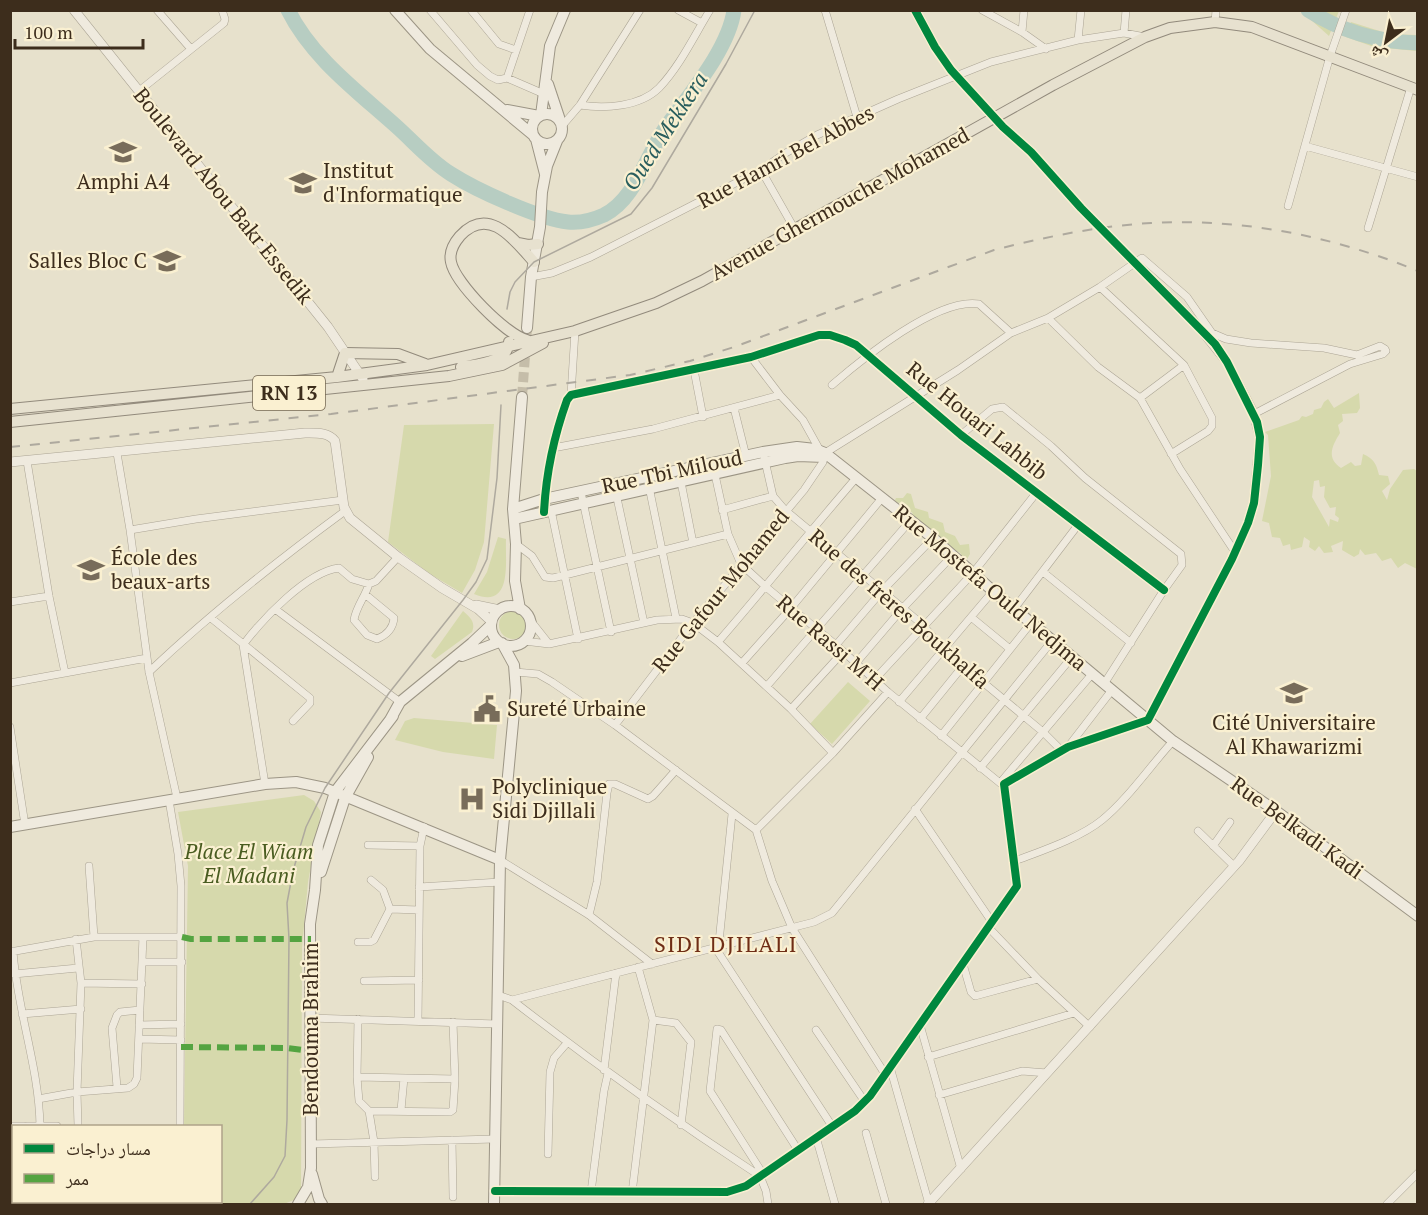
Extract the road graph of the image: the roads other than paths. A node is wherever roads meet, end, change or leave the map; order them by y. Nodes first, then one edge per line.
1 (157, 10) edge
2 (222, 10) edge
3 (430, 10) edge
4 (471, 10) edge
5 (530, 10) edge
6 (565, 10) edge
7 (640, 10) edge
8 (678, 10) edge
9 (710, 10) edge
10 (825, 10) edge
11 (915, 10) edge
12 (981, 10) edge
13 (1024, 10) edge
14 (1081, 10) edge
15 (1126, 10) edge
16 (1346, 10) edge
17 (77, 12) edge
18 (398, 12) edge
19 (1216, 16) edge
20 (702, 23) junction
21 (1022, 32) junction
22 (1124, 33) junction
23 (1145, 37) junction
24 (1078, 40) junction
25 (191, 49) junction
26 (1046, 49) junction
27 (516, 50) junction
28 (1330, 56) junction
29 (546, 77) junction
30 (507, 78) junction
31 (1414, 88) edge
32 (139, 91) junction
33 (544, 94) junction
34 (580, 105) junction
35 (504, 109) junction
36 (540, 116) junction
37 (857, 117) junction
38 (561, 123) junction
39 (534, 137) junction
40 (557, 141) junction
41 (1305, 146) junction
42 (1385, 168) junction
43 (761, 170) junction
44 (545, 175) junction
45 (1418, 177) edge
46 (1288, 206) dead end
47 (1081, 208) tunnel mouth
48 (794, 228) junction
49 (1368, 228) dead end
50 (518, 243) junction
51 (538, 244) junction
52 (534, 262) junction
53 (531, 277) junction
54 (1154, 282) tunnel mouth
55 (1100, 287) junction
56 (1048, 318) junction
57 (504, 328) junction
58 (527, 328) tunnel mouth
59 (575, 331) junction
60 (1011, 333) junction
61 (559, 335) junction
62 (532, 341) junction
63 (510, 345) junction
64 (345, 353) junction
65 (867, 355) junction
66 (751, 357) junction
67 (427, 365) junction
68 (1184, 365) junction
69 (694, 370) junction
70 (360, 375) junction
71 (337, 377) junction
72 (420, 378) junction
73 (366, 385) junction
74 (832, 385) dead end
75 (571, 395) junction
76 (780, 395) junction
77 (916, 396) junction
78 (522, 397) tunnel mouth
79 (1140, 398) junction
80 (734, 408) junction
81 (10, 409) edge
82 (1254, 414) junction
83 (703, 417) junction
84 (10, 422) edge
85 (961, 435) junction
86 (552, 448) junction
87 (763, 452) junction
88 (117, 453) junction
89 (824, 454) junction
90 (1171, 454) junction
91 (746, 456) junction
92 (27, 461) junction
93 (10, 462) edge
94 (713, 463) junction
95 (765, 464) junction
96 (715, 475) junction
97 (857, 477) junction
98 (649, 482) junction
99 (681, 482) junction
100 (614, 484) junction
101 (581, 492) junction
102 (1037, 492) junction
103 (773, 496) junction
104 (616, 497) junction
105 (882, 498) junction
106 (544, 499) junction
107 (343, 500) junction
108 (584, 503) junction
109 (722, 510) junction
110 (785, 510) junction
111 (345, 511) junction
112 (547, 511) junction
113 (514, 514) junction
114 (910, 519) junction
115 (1078, 525) junction
116 (130, 530) junction
117 (810, 531) junction
118 (728, 534) junction
119 (933, 538) junction
120 (516, 543) junction
121 (693, 543) junction
122 (661, 551) junction
123 (835, 552) junction
124 (1234, 552) junction
125 (953, 555) junction
126 (398, 557) junction
127 (629, 559) junction
128 (741, 564) junction
129 (596, 566) junction
130 (1043, 572) junction
131 (863, 573) junction
132 (973, 573) junction
133 (514, 574) junction
134 (566, 575) junction
135 (369, 584) junction
136 (766, 588) junction
137 (1164, 590) junction
138 (882, 591) junction
139 (993, 591) junction
140 (366, 595) junction
141 (49, 596) junction
142 (10, 602) edge
143 (470, 604) junction
144 (791, 608) junction
145 (275, 609) junction
146 (502, 609) junction
147 (520, 609) junction
148 (902, 609) junction
149 (1014, 609) junction
150 (971, 617) junction
151 (211, 618) junction
152 (676, 618) junction
153 (530, 620) junction
154 (492, 623) junction
155 (644, 623) junction
156 (693, 623) junction
157 (1031, 623) junction
158 (923, 625) junction
159 (817, 628) junction
160 (611, 632) junction
161 (578, 639) junction
162 (1052, 641) junction
163 (718, 642) junction
164 (501, 643) junction
165 (520, 643) junction
166 (1131, 643) junction
167 (549, 644) junction
168 (243, 645) junction
169 (836, 645) junction
170 (944, 650) junction
171 (1010, 650) junction
172 (843, 651) junction
173 (1072, 657) junction
174 (147, 658) junction
175 (450, 660) junction
176 (742, 663) junction
177 (856, 663) junction
178 (963, 666) junction
179 (514, 669) junction
180 (149, 672) junction
181 (65, 673) junction
182 (1092, 674) junction
183 (875, 679) junction
184 (10, 683) edge
185 (982, 683) junction
186 (767, 686) junction
187 (1108, 687) junction
188 (888, 692) junction
189 (1003, 700) junction
190 (400, 702) junction
191 (899, 702) junction
192 (791, 709) junction
193 (1024, 717) junction
194 (920, 719) junction
195 (1148, 720) junction
196 (293, 721) dead end
197 (615, 725) junction
198 (10, 727) edge
199 (1043, 732) junction
200 (940, 736) junction
201 (1173, 741) junction
202 (1065, 749) junction
203 (833, 753) junction
204 (960, 753) junction
205 (980, 768) junction
206 (676, 770) junction
207 (1002, 783) junction
208 (265, 784) junction
209 (340, 795) junction
210 (173, 799) junction
211 (915, 809) junction
212 (1276, 811) junction
213 (732, 814) junction
214 (1230, 822) dead end
215 (25, 825) junction
216 (10, 827) edge
217 (424, 827) junction
218 (756, 830) junction
219 (1198, 831) dead end
220 (368, 845) dead end
221 (420, 846) junction
222 (1213, 846) junction
223 (500, 860) junction
224 (1015, 861) junction
225 (89, 866) dead end
226 (1234, 866) junction
227 (371, 880) dead end
228 (500, 882) junction
229 (419, 887) junction
230 (390, 909) junction
231 (419, 910) junction
232 (589, 915) junction
233 (1418, 916) edge
234 (990, 925) junction
235 (792, 928) junction
236 (94, 937) junction
237 (143, 937) junction
238 (182, 937) junction
239 (76, 939) junction
240 (358, 942) dead end
241 (718, 947) junction
242 (12, 952) edge
243 (143, 962) junction
244 (182, 962) junction
245 (652, 964) junction
246 (963, 964) junction
247 (638, 967) junction
248 (78, 968) junction
249 (616, 973) junction
250 (14, 974) junction
251 (1038, 979) junction
252 (419, 980) junction
253 (364, 981) dead end
254 (81, 983) junction
255 (142, 984) junction
256 (498, 995) junction
257 (512, 1000) junction
258 (81, 1009) junction
259 (140, 1010) junction
260 (1074, 1012) junction
261 (22, 1014) junction
262 (310, 1018) junction
263 (358, 1019) junction
264 (653, 1020) junction
265 (418, 1021) junction
266 (453, 1022) junction
267 (181, 1024) junction
268 (497, 1024) junction
269 (139, 1025) junction
270 (920, 1025) junction
271 (1090, 1027) junction
272 (816, 1030) dead end
273 (139, 1039) junction
274 (181, 1040) junction
275 (567, 1043) junction
276 (928, 1056) junction
277 (890, 1067) junction
278 (606, 1071) junction
279 (1034, 1073) junction
280 (1048, 1073) junction
281 (885, 1074) junction
282 (357, 1077) junction
283 (404, 1078) junction
284 (455, 1078) junction
285 (1040, 1082) junction
286 (117, 1088) junction
287 (76, 1092) junction
288 (939, 1095) junction
289 (39, 1099) junction
290 (644, 1099) junction
291 (865, 1102) junction
292 (401, 1110) junction
293 (369, 1111) junction
294 (40, 1125) edge
295 (78, 1125) edge
296 (180, 1125) edge
297 (681, 1125) junction
298 (832, 1126) junction
299 (866, 1133) dead end
300 (816, 1137) junction
301 (495, 1139) junction
302 (452, 1140) junction
303 (374, 1142) junction
304 (311, 1144) junction
305 (798, 1150) junction
306 (548, 1154) dead end
307 (311, 1168) junction
308 (961, 1169) junction
309 (762, 1175) junction
310 (1416, 1176) edge
311 (375, 1177) dead end
312 (495, 1191) junction
313 (591, 1192) junction
314 (632, 1193) junction
315 (453, 1197) dead end
316 (298, 1204) edge
317 (322, 1204) edge
318 (495, 1204) edge
319 (768, 1204) edge
320 (835, 1204) edge
321 (886, 1204) edge
322 (928, 1204) edge
323 (1387, 1204) edge

1 - 25 street
2 - 25 street
3 - 30 street
4 - 27 street
5 - 27 street
6 - 29 main road
7 - 34 street
8 - 20 street
9 - 20 street
10 - 37 street
11 - 47 street, bridge
12 - 21 street
13 - 21 street
14 - 24 street
15 - 22 street
16 - 28 street
17 - 32 street, Boulevard Abou Bakr Essedik
18 - 35 main road
19 - 23 main road, Avenue Ghermouche Mohamed
19 - 28 main road, Avenue Ghermouche Mohamed
20 - 34 street
21 - 26 street
22 - 23 street, Rue Hamri Bel Abbes
22 - 24 street, Rue Hamri Bel Abbes
23 - 48 main road, Avenue Ghermouche Mohamed
24 - 26 street, Rue Hamri Bel Abbes
25 - 32 street
26 - 37 street, Rue Hamri Bel Abbes
27 - 30 street
28 - 31 main road, Avenue Ghermouche Mohamed
28 - 41 street
29 - 33 main road
29 - 38 main road
30 - 33 street
31 - 42 street
32 - 64 street, Boulevard Abou Bakr Essedik
33 - 36 main road
34 - 38 street
35 - 36 main road
35 - 39 main road
36 - 38 main road
36 - 39 main road
37 - 43 street, Rue Hamri Bel Abbes
38 - 40 main road
39 - 40 main road
39 - 44 main road
40 - 44 main road
41 - 42 street
41 - 46 street
42 - 45 street
42 - 49 street
43 - 48 street
43 - 53 street, Rue Hamri Bel Abbes
44 - 51 main road
48 - 59 main road, Avenue Ghermouche Mohamed
50 - 51 main road
50 - 52 main road
50 - 57 main road
51 - 52 main road
52 - 53 main road
53 - 58 main road
54 - 82 street
55 - 56 street
55 - 68 street
55 - 82 street
56 - 60 street
56 - 79 street
57 - 62 main road
57 - 63 main road
59 - 61 main road, Avenue Ghermouche Mohamed
59 - 75 street
60 - 65 street
60 - 77 street
61 - 62 main road, RN 13
61 - 72 main road, RN 13
62 - 63 main road, RN 13
63 - 67 main road, RN 13
63 - 72 main road
64 - 67 main road
64 - 70 street, Boulevard Abou Bakr Essedik
64 - 71 main road
65 - 66 street, Rue Houari Lahbib
65 - 74 street
65 - 77 street, Rue Houari Lahbib
66 - 69 street, Rue Houari Lahbib
66 - 76 street
67 - 70 main road, RN 13
68 - 79 street
68 - 90 street
69 - 75 street, Rue Houari Lahbib
69 - 83 street
70 - 71 main road, RN 13
70 - 73 street, Boulevard Abou Bakr Essedik
71 - 81 main road, RN 13
72 - 73 main road, RN 13
73 - 84 main road, RN 13
75 - 86 street
76 - 80 street
76 - 89 street
77 - 85 street, Rue Houari Lahbib
77 - 89 street
78 - 113 main road
79 - 90 street
80 - 83 street
80 - 91 street
82 - 124 street
83 - 86 street
85 - 102 street, Rue Houari Lahbib
85 - 137 street
86 - 106 street
87 - 89 main road, Rue Tbi Miloud
87 - 91 main road, Rue Tbi Miloud
87 - 95 street, Rue des frères Boukhalfa
88 - 92 street
88 - 107 street
88 - 116 street
89 - 95 main road
89 - 97 main road, Rue Mostefa Ould Nedjma
89 - 110 street, Rue Gafour Mohamed
90 - 124 street
91 - 94 main road, Rue Tbi Miloud
92 - 93 street
92 - 141 street
94 - 96 street, Rue Rassi M'H
94 - 98 main road, Rue Tbi Miloud
95 - 96 main road
95 - 103 street, Rue des frères Boukhalfa
96 - 99 main road
96 - 109 street, Rue Rassi M'H
97 - 105 main road, Rue Mostefa Ould Nedjma
97 - 117 street
98 - 99 main road
98 - 100 main road, Rue Tbi Miloud
98 - 104 main road
98 - 122 street
99 - 121 street
100 - 101 main road, Rue Tbi Miloud
100 - 104 street
101 - 106 main road, Rue Tbi Miloud
101 - 108 street
102 - 115 street, Rue Houari Lahbib
102 - 132 street
103 - 109 street
103 - 110 street, Rue des frères Boukhalfa
104 - 108 main road
104 - 127 street
105 - 114 main road, Rue Mostefa Ould Nedjma
105 - 123 street
106 - 112 street
106 - 113 main road, Rue Tbi Miloud
107 - 111 street
107 - 116 street
108 - 112 main road
108 - 129 street
109 - 118 street, Rue Rassi M'H
110 - 117 street, Rue des frères Boukhalfa
110 - 128 street, Rue Gafour Mohamed
111 - 126 street
111 - 151 street
112 - 113 main road
112 - 134 street
113 - 120 main road
114 - 119 main road, Rue Mostefa Ould Nedjma
114 - 131 street
115 - 130 street
115 - 137 street, Rue Houari Lahbib
116 - 174 street
117 - 123 street, Rue des frères Boukhalfa
117 - 136 street
118 - 121 street
118 - 128 street, Rue Rassi M'H
119 - 125 main road, Rue Mostefa Ould Nedjma
119 - 138 street
120 - 133 main road
120 - 134 street
121 - 122 street
122 - 127 street
122 - 152 street
123 - 131 street, Rue des frères Boukhalfa
123 - 144 street
124 - 195 street
125 - 132 main road, Rue Mostefa Ould Nedjma
125 - 148 street
126 - 135 street
126 - 143 street
127 - 129 street
127 - 155 street
128 - 136 street, Rue Rassi M'H
128 - 156 street, Rue Gafour Mohamed
129 - 134 street
129 - 160 street
130 - 149 street
130 - 166 street
131 - 138 street, Rue des frères Boukhalfa
131 - 159 street
132 - 139 main road, Rue Mostefa Ould Nedjma
132 - 158 street
133 - 146 main road
133 - 147 main road
134 - 161 street
135 - 140 street
135 - 145 street
136 - 144 street, Rue Rassi M'H
136 - 163 street
137 - 166 street
138 - 148 street, Rue des frères Boukhalfa
138 - 169 street
139 - 149 main road, Rue Mostefa Ould Nedjma
139 - 150 street
140 - 140 street
141 - 142 street
141 - 181 street
143 - 146 street
143 - 154 street
144 - 159 street, Rue Rassi M'H
144 - 176 street
145 - 168 street
145 - 190 street
146 - 147 main road
146 - 154 main road
147 - 153 main road
148 - 158 street, Rue des frères Boukhalfa
148 - 177 street
149 - 157 main road, Rue Mostefa Ould Nedjma
150 - 170 street
150 - 171 street
151 - 168 street
151 - 180 street
152 - 155 street
152 - 156 street
153 - 165 main road
153 - 167 street
154 - 164 main road
154 - 175 main road, Bendouma Brahim
155 - 160 street
156 - 163 street
156 - 197 street, Rue Gafour Mohamed
157 - 162 main road, Rue Mostefa Ould Nedjma
157 - 171 street
158 - 170 street, Rue des frères Boukhalfa
158 - 183 street
159 - 169 street, Rue Rassi M'H
159 - 186 street
160 - 161 street
161 - 167 street
162 - 173 main road, Rue Mostefa Ould Nedjma
162 - 189 street
163 - 176 street
164 - 165 main road
164 - 175 main road, Bendouma Brahim
164 - 179 main road
165 - 167 street
165 - 179 main road
166 - 187 street
168 - 196 street
168 - 208 street
169 - 172 street, Rue Rassi M'H
170 - 178 street, Rue des frères Boukhalfa
170 - 191 street
171 - 185 street
172 - 177 street, Rue Rassi M'H
172 - 192 street
173 - 182 main road, Rue Mostefa Ould Nedjma
173 - 193 street
174 - 180 street
174 - 181 street
175 - 190 main road, Bendouma Brahim
176 - 186 street
177 - 183 street, Rue Rassi M'H
178 - 185 street, Rue des frères Boukhalfa
178 - 194 street
179 - 197 street
179 - 223 main road
180 - 210 street
181 - 184 street
182 - 187 main road, Rue Mostefa Ould Nedjma
182 - 199 street
183 - 188 street, Rue Rassi M'H
185 - 189 street, Rue des frères Boukhalfa
185 - 200 street
186 - 192 street
187 - 195 main road, Rue Mostefa Ould Nedjma
187 - 202 street
188 - 191 street, Rue Rassi M'H
188 - 203 street
189 - 193 street, Rue des frères Boukhalfa
189 - 204 street
190 - 209 main road, Bendouma Brahim
191 - 194 street, Rue Rassi M'H
192 - 203 street
193 - 199 street, Rue des frères Boukhalfa
193 - 205 street
194 - 200 street, Rue Rassi M'H
195 - 201 main road, Rue Belkadi Kadi
195 - 202 street
197 - 206 street
198 - 215 street
199 - 202 street, Rue des frères Boukhalfa
199 - 207 street
200 - 204 street, Rue Rassi M'H
201 - 212 main road, Rue Belkadi Kadi
201 - 224 street
202 - 207 street
203 - 218 street
204 - 205 street, Rue Rassi M'H
204 - 211 street
205 - 207 street, Rue Rassi M'H
206 - 213 street
206 - 232 street
207 - 224 street
208 - 209 main road
208 - 210 main road
209 - 217 main road
209 - 262 main road, Bendouma Brahim
210 - 215 main road
210 - 238 street
211 - 234 street
211 - 235 street
212 - 226 street
212 - 233 main road, Rue Belkadi Kadi
213 - 218 street
213 - 241 street
214 - 222 street
215 - 216 main road
217 - 221 street
217 - 223 main road
218 - 235 street
219 - 222 street
220 - 221 street
221 - 229 street
222 - 226 street
223 - 228 main road
223 - 232 street
224 - 234 street
225 - 236 street
226 - 271 street
227 - 230 street
228 - 229 street
228 - 256 main road
229 - 231 street
230 - 231 street
230 - 240 street
231 - 252 street
232 - 245 street
234 - 246 street
234 - 251 street
235 - 241 street
235 - 281 street
236 - 237 street
236 - 239 street
237 - 238 street
237 - 243 street
238 - 244 street
239 - 242 street
239 - 248 street
241 - 245 street
241 - 298 street
242 - 250 street
243 - 244 street
243 - 255 street
244 - 267 street
245 - 247 street
246 - 251 street
246 - 270 street
247 - 249 street
247 - 264 street
248 - 250 street
248 - 254 street
249 - 257 street
249 - 278 street
250 - 261 street
251 - 260 street
252 - 253 street
252 - 265 street
254 - 255 street
254 - 258 street
255 - 259 street
256 - 257 street
256 - 268 main road
257 - 275 street
258 - 261 street
258 - 287 street
259 - 269 street
259 - 286 street
260 - 271 street
260 - 276 street
261 - 289 street
262 - 263 street
262 - 304 main road, Bendouma Brahim
263 - 265 street
263 - 282 street
264 - 290 street
264 - 297 street
265 - 266 street
266 - 268 street
266 - 284 street
267 - 269 street
267 - 274 street
268 - 301 main road
269 - 273 street
270 - 276 street
270 - 277 street
271 - 280 street
272 - 291 street
273 - 274 street
273 - 286 street
274 - 296 street
275 - 278 street
275 - 306 street
276 - 288 street
277 - 281 street
277 - 322 street
278 - 290 street
278 - 313 street
279 - 280 street
279 - 285 street
279 - 288 street
280 - 285 street
281 - 291 street
282 - 283 street
282 - 293 street
283 - 284 street
283 - 292 street
284 - 292 street
285 - 308 street
286 - 287 street
287 - 289 street
287 - 295 street
288 - 308 street
289 - 294 street
290 - 297 street
290 - 314 street
291 - 298 street
292 - 293 street
293 - 303 street
297 - 309 street
298 - 300 street
299 - 321 street
300 - 305 street
300 - 320 street
301 - 302 street
301 - 312 main road
302 - 303 street
302 - 315 street
303 - 304 street
303 - 311 street
304 - 307 main road, Bendouma Brahim
305 - 309 street
305 - 309 street
307 - 316 main road
307 - 317 main road
308 - 322 street
309 - 314 street
309 - 319 street
310 - 323 street
312 - 313 street
312 - 318 main road
313 - 314 street

